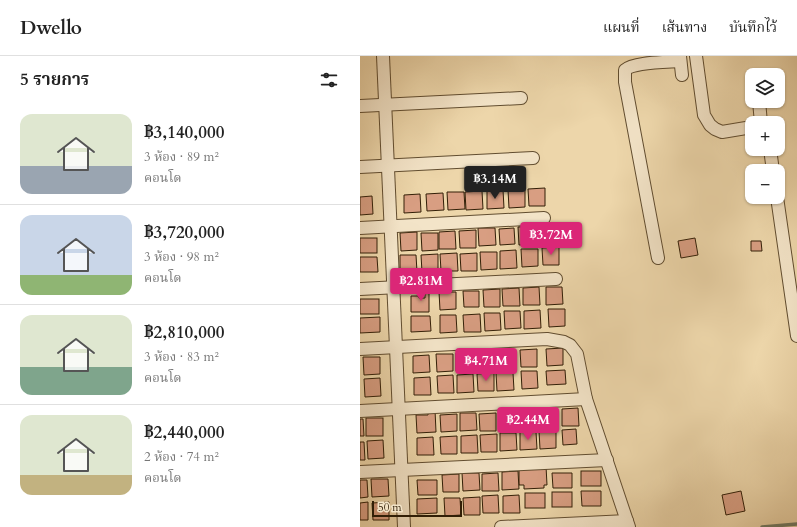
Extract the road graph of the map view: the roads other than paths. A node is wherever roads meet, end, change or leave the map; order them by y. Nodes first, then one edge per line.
1 (383, 56) edge
2 (696, 56) edge
3 (680, 58) edge
4 (682, 75) dead end
5 (521, 98) dead end
6 (385, 105) junction
7 (360, 106) edge
8 (745, 128) edge
9 (533, 158) dead end
10 (388, 166) junction
11 (360, 167) edge
12 (778, 204) edge
13 (544, 218) dead end
14 (391, 226) junction
15 (360, 228) edge
16 (658, 258) dead end
17 (556, 280) dead end
18 (393, 288) junction
19 (360, 289) edge
20 (797, 336) edge
21 (396, 347) junction
22 (360, 349) edge
23 (586, 400) junction
24 (399, 409) junction
25 (360, 411) edge
26 (607, 460) junction
27 (401, 470) junction
28 (360, 472) edge
29 (628, 524) edge
30 (404, 527) edge
31 (501, 527) edge

1 - 6 street
2 - 8 street
3 - 4 street
3 - 16 street
5 - 6 street
6 - 7 street
6 - 10 street
9 - 10 street
10 - 11 street
10 - 14 street
12 - 20 street
13 - 14 street
14 - 15 street
14 - 18 street
17 - 18 street
18 - 19 street
18 - 21 street
21 - 22 street
21 - 23 street
21 - 24 street
23 - 24 street
23 - 26 street
24 - 25 street
24 - 27 street
26 - 27 street
26 - 29 street
27 - 28 street
27 - 30 street
29 - 31 street

